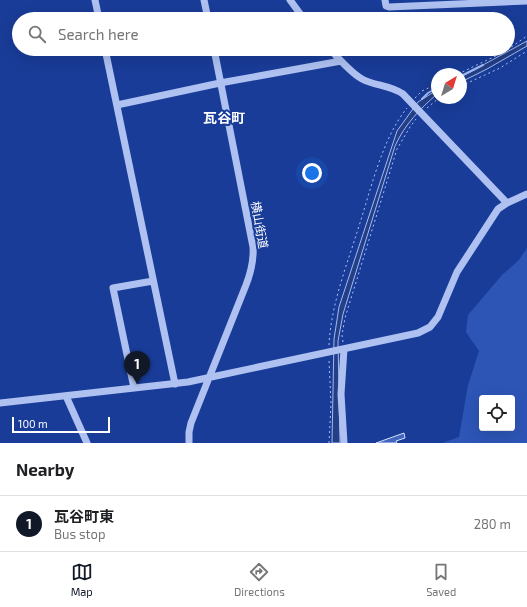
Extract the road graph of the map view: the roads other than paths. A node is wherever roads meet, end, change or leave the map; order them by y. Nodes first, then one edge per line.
1 (95, 0) edge
2 (204, 0) edge
3 (290, 0) edge
4 (385, 0) edge
5 (527, 1) edge
6 (98, 12) edge
7 (207, 12) edge
8 (299, 12) edge
9 (106, 56) edge
10 (215, 56) edge
11 (336, 56) edge
12 (340, 61) junction
13 (220, 83) junction
14 (117, 105) junction
15 (527, 194) edge
16 (506, 203) junction
17 (153, 281) junction
18 (344, 349) junction
19 (209, 377) junction
20 (175, 384) junction
21 (134, 388) junction
22 (66, 396) junction
23 (0, 403) edge
24 (87, 443) edge
25 (189, 443) edge
26 (344, 443) edge

1 - 6 street
2 - 7 street
3 - 8 street
4 - 5 street
9 - 14 street
10 - 13 street, 横山街道
11 - 12 street
12 - 13 street
12 - 16 street
13 - 14 street
13 - 19 street, 横山街道
14 - 17 street
15 - 16 street
16 - 18 street
17 - 20 street
17 - 21 street
18 - 19 street
18 - 26 street
19 - 20 street
19 - 25 street, 横山街道
20 - 21 street
21 - 22 street
22 - 23 street
22 - 24 street

